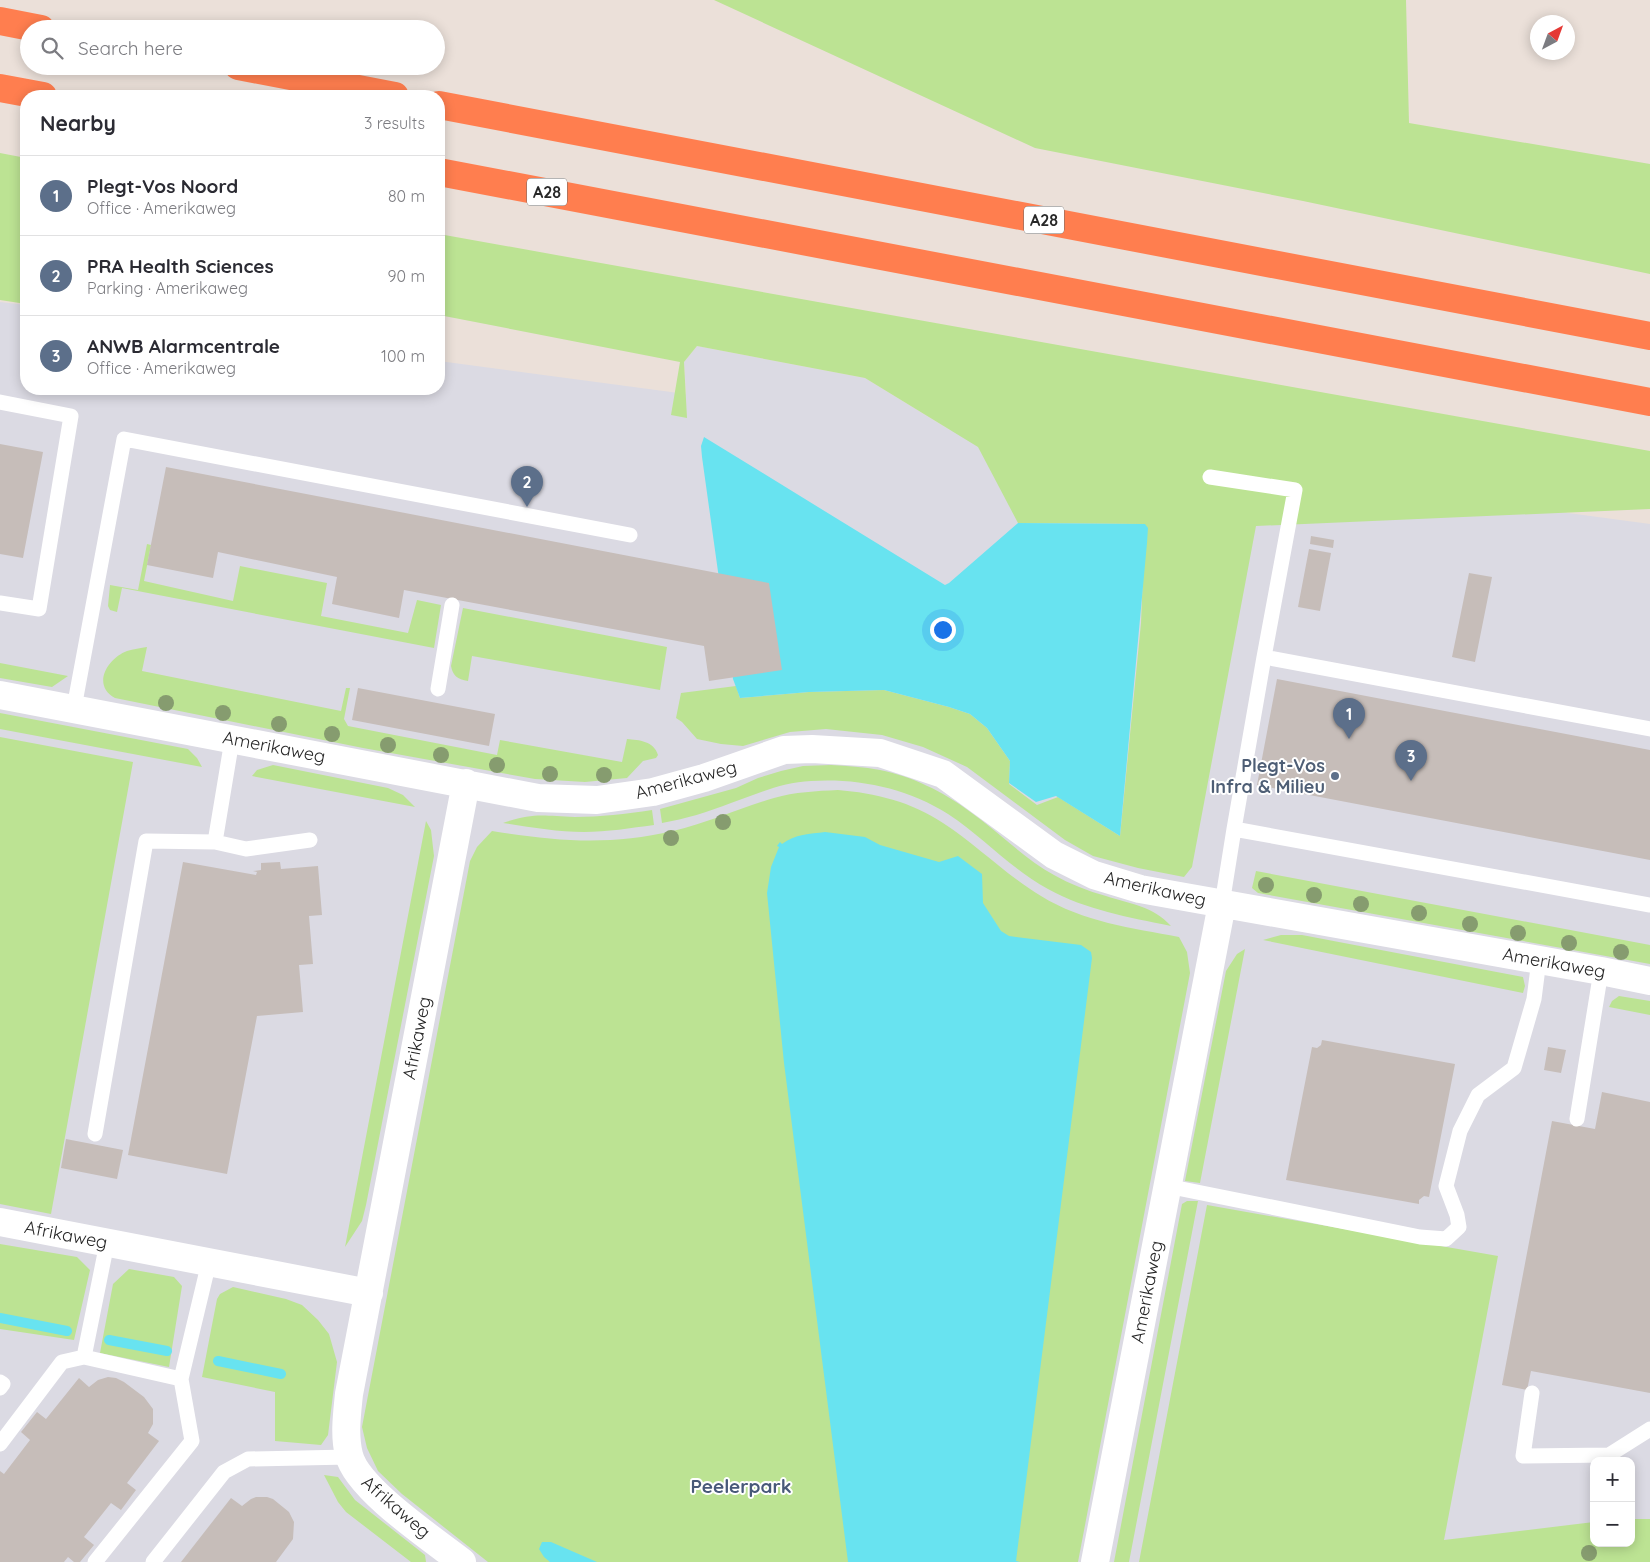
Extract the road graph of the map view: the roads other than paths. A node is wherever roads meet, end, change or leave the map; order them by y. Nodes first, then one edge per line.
1 (0, 21) edge
2 (20, 25) edge
3 (285, 75) edge
4 (0, 88) edge
5 (364, 90) edge
6 (20, 92) edge
7 (445, 105) edge
8 (445, 173) edge
9 (1650, 336) edge
10 (0, 402) edge
11 (1650, 402) edge
12 (1210, 477) dead end
13 (630, 535) dead end
14 (0, 603) edge
15 (452, 605) dead end
16 (1264, 656) junction
17 (438, 689) dead end
18 (0, 695) edge
19 (74, 708) junction
20 (1650, 728) edge
21 (232, 740) junction
22 (466, 784) junction
23 (1234, 829) junction
24 (310, 840) dead end
25 (215, 842) junction
26 (1222, 904) junction
27 (1650, 905) edge
28 (1539, 960) junction
29 (1601, 971) junction
30 (1650, 982) edge
31 (1577, 1119) dead end
32 (95, 1134) dead end
33 (1167, 1186) junction
34 (0, 1222) edge
35 (107, 1243) junction
36 (209, 1262) junction
37 (369, 1292) junction
38 (84, 1357) junction
39 (181, 1379) junction
40 (0, 1382) edge
41 (0, 1388) edge
42 (1532, 1393) dead end
43 (1650, 1429) edge
44 (0, 1444) edge
45 (349, 1458) junction
46 (459, 1561) edge
47 (95, 1562) edge
48 (153, 1562) edge
49 (1095, 1562) edge

1 - 2 highway
3 - 5 highway
4 - 6 highway
7 - 9 highway, A28
8 - 11 highway, A28
10 - 14 lane
12 - 16 lane
13 - 19 lane
15 - 17 lane
16 - 20 lane
16 - 23 lane
18 - 19 street, Amerikaweg
19 - 21 street, Amerikaweg
21 - 22 street, Amerikaweg
21 - 25 lane
22 - 26 street, Amerikaweg
22 - 37 street, Afrikaweg
23 - 26 lane
23 - 27 lane
24 - 25 lane
25 - 32 lane
26 - 28 street, Amerikaweg
26 - 33 street, Amerikaweg
28 - 29 street, Amerikaweg
28 - 33 lane
29 - 30 street, Amerikaweg
29 - 31 lane
33 - 49 street, Amerikaweg
34 - 35 street, Afrikaweg
35 - 36 street, Afrikaweg
35 - 38 lane
36 - 37 street, Afrikaweg
36 - 39 lane
37 - 45 street, Afrikaweg
38 - 39 lane
38 - 44 lane
39 - 47 lane
40 - 41 lane
42 - 43 lane
45 - 46 street, Afrikaweg
45 - 48 lane

